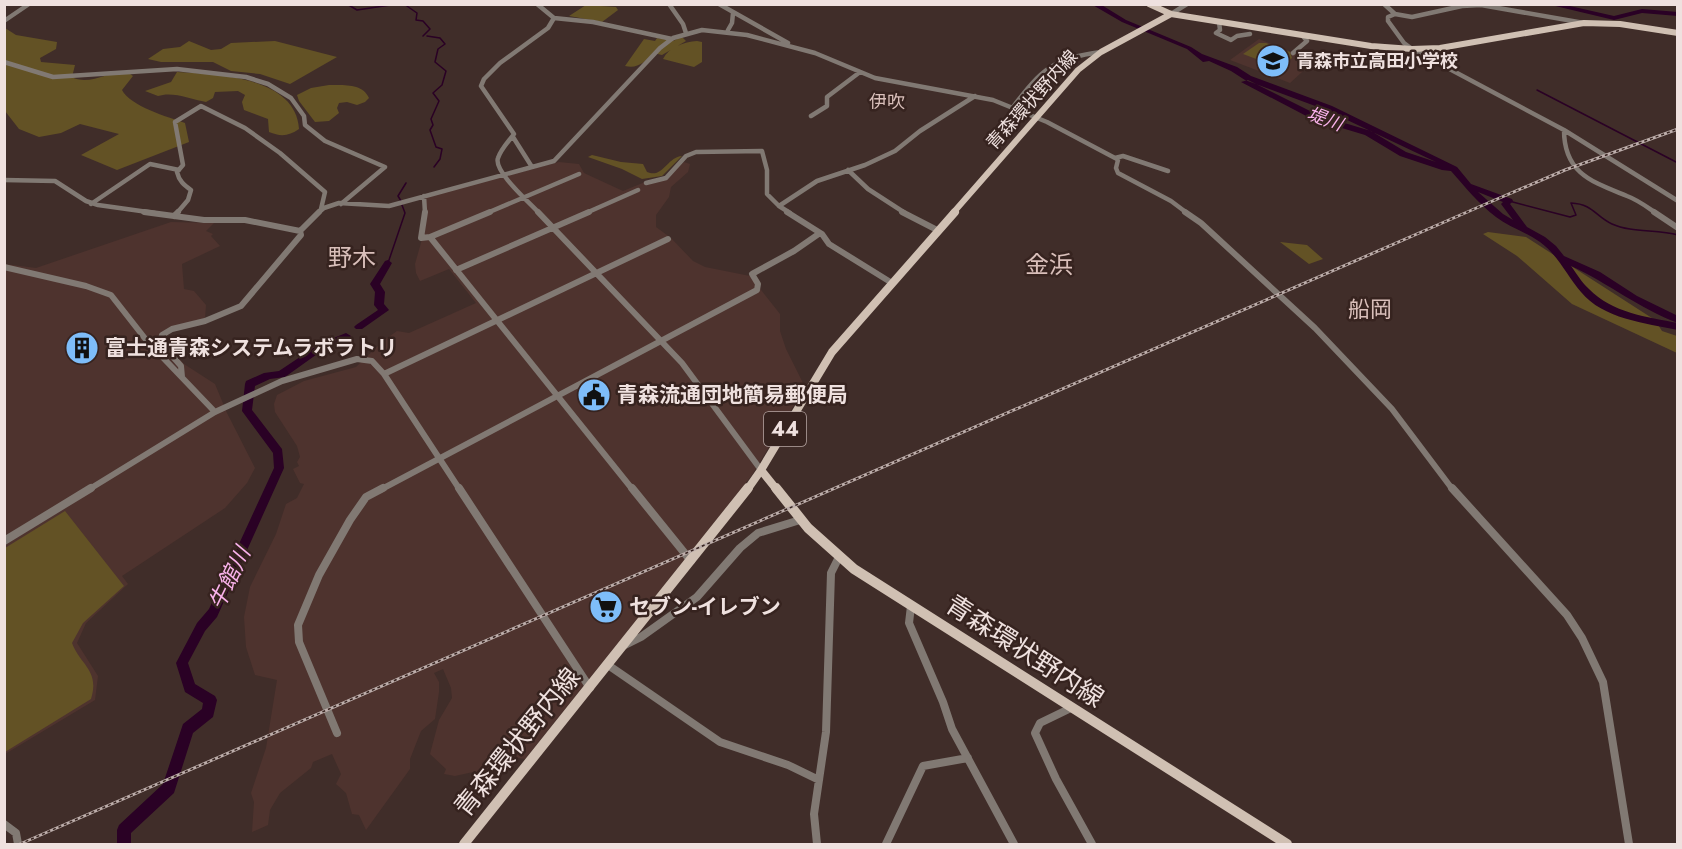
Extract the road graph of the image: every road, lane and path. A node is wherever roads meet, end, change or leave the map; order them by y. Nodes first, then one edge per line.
1 (29, 4) edge
2 (537, 4) edge
3 (669, 4) edge
4 (719, 4) edge
5 (1149, 4) edge
6 (1187, 4) edge
7 (1384, 4) edge
8 (1460, 5) edge
9 (733, 13) junction
10 (1171, 14) junction
11 (1395, 14) junction
12 (554, 18) junction
13 (4, 21) edge
14 (1219, 22) junction
15 (1584, 23) junction
16 (728, 30) junction
17 (686, 33) junction
18 (1677, 33) edge
19 (1250, 34) dead end
20 (1302, 35) junction
21 (673, 39) junction
22 (792, 47) junction
23 (1412, 49) junction
24 (1101, 52) junction
25 (1293, 53) dead end
26 (4, 62) edge
27 (860, 72) junction
28 (975, 96) junction
29 (1013, 106) junction
30 (811, 116) dead end
31 (1037, 117) junction
32 (1564, 130) junction
33 (513, 137) junction
34 (1115, 158) junction
35 (532, 167) junction
36 (179, 170) junction
37 (848, 170) junction
38 (1168, 171) dead end
39 (579, 174) dead end
40 (503, 175) junction
41 (4, 180) edge
42 (646, 183) dead end
43 (639, 190) dead end
44 (424, 196) junction
45 (525, 197) junction
46 (1677, 201) edge
47 (91, 204) junction
48 (341, 204) junction
49 (779, 206) junction
50 (321, 209) junction
51 (174, 216) junction
52 (553, 227) junction
53 (1677, 228) edge
54 (300, 231) junction
55 (939, 231) junction
56 (820, 233) junction
57 (430, 237) junction
58 (668, 239) dead end
59 (4, 267) edge
60 (456, 270) junction
61 (597, 273) junction
62 (892, 283) junction
63 (497, 321) junction
64 (660, 341) junction
65 (384, 374) junction
66 (182, 377) junction
67 (557, 395) junction
68 (215, 412) junction
69 (438, 458) junction
70 (761, 470) junction
71 (800, 520) junction
72 (4, 541) edge
73 (839, 557) junction
74 (691, 561) junction
75 (911, 606) junction
76 (623, 646) junction
77 (608, 665) junction
78 (590, 688) junction
79 (1071, 708) junction
80 (337, 734) dead end
81 (968, 758) junction
82 (819, 780) junction
83 (4, 824) edge
84 (18, 844) edge
85 (464, 844) edge
86 (817, 844) edge
87 (886, 844) edge
88 (1014, 844) edge
89 (1092, 844) edge
90 (1287, 844) edge
91 (1629, 844) edge

1 - 13 street
2 - 12 street
3 - 17 street
4 - 9 street
5 - 10 main road
6 - 10 street
7 - 11 street
8 - 11 street
8 - 15 street
9 - 16 street
9 - 22 street
10 - 14 main road
10 - 24 main road, 青森環状野内線 / 44
11 - 23 street
12 - 21 street
12 - 33 street
14 - 19 street
14 - 20 main road
15 - 18 main road
15 - 23 main road
16 - 17 street
16 - 22 street
17 - 21 street
20 - 23 main road
20 - 25 street
21 - 35 street
22 - 27 street
23 - 32 street
24 - 29 street
24 - 31 main road, 青森環状野内線 / 44
26 - 48 street
27 - 28 street
27 - 30 street
28 - 29 street
28 - 37 street
29 - 31 street
31 - 34 street
31 - 55 main road, 青森環状野内線 / 44
32 - 46 street
32 - 53 street
33 - 35 street
33 - 40 street
34 - 38 street
34 - 91 street
35 - 40 street
36 - 47 street
36 - 50 street
36 - 51 street
37 - 49 street
37 - 55 street
39 - 45 street
40 - 44 street
40 - 45 street
41 - 47 street
42 - 49 street
43 - 52 street
44 - 48 street
44 - 57 street
45 - 52 street
45 - 57 street
47 - 51 street
48 - 50 street
49 - 56 street
50 - 54 street
51 - 54 street
52 - 60 street
52 - 61 street
54 - 66 street
55 - 62 main road, 青森環状野内線 / 44
56 - 62 street
56 - 64 street
57 - 60 street
58 - 61 street
59 - 66 street
60 - 63 street
61 - 63 street
61 - 64 street
62 - 70 main road, 青森環状野内線 / 44
63 - 65 street
63 - 67 street
64 - 67 street
64 - 70 street
65 - 68 street
65 - 69 street
66 - 68 street
67 - 69 street
67 - 74 street
68 - 72 street
69 - 78 street
69 - 80 street
70 - 71 main road, 青森環状野内線 / 44
70 - 74 main road, 青森環状野内線 / 44
71 - 73 main road, 青森環状野内線 / 44
71 - 76 street
73 - 75 main road, 青森環状野内線 / 44
73 - 82 street
74 - 76 main road, 青森環状野内線 / 44
75 - 79 main road, 青森環状野内線 / 44
75 - 81 street
76 - 77 main road, 青森環状野内線 / 44
77 - 78 main road, 青森環状野内線 / 44
77 - 82 street
78 - 85 main road, 青森環状野内線 / 44
79 - 89 street
79 - 90 main road, 青森環状野内線 / 44
81 - 87 street
81 - 88 street
82 - 86 street
83 - 84 street

